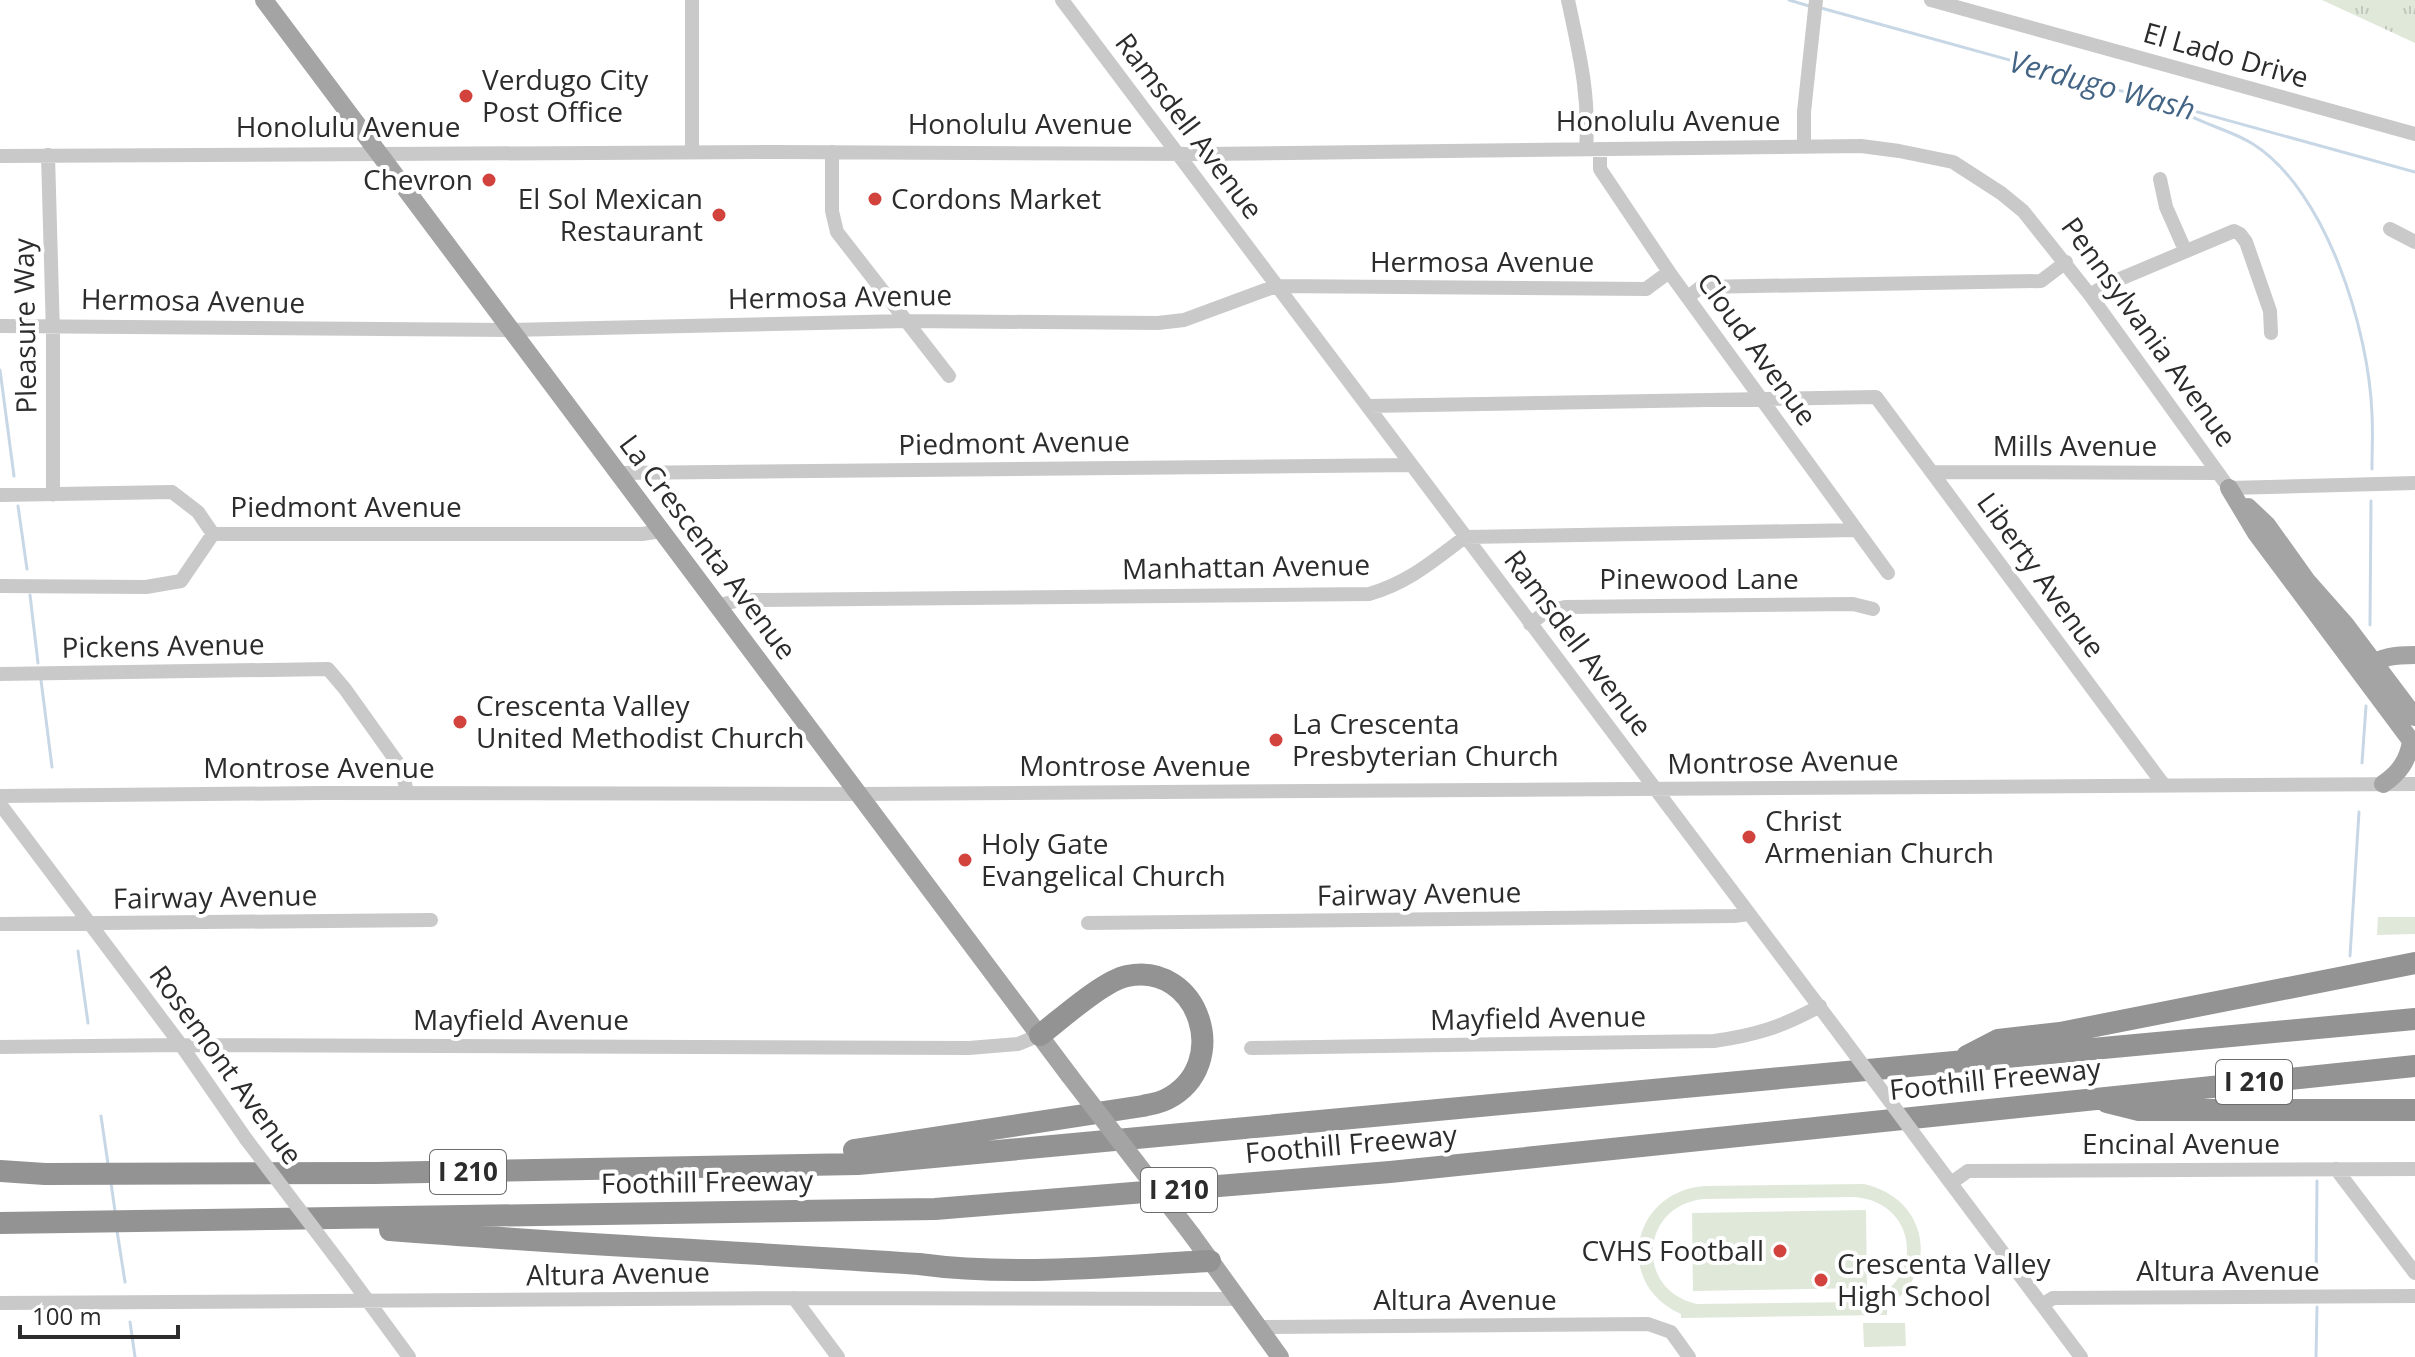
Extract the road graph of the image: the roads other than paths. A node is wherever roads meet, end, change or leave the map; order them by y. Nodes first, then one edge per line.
1 (264, 0) edge
2 (692, 0) edge
3 (1062, 0) edge
4 (1568, 0) edge
5 (1816, 0) edge
6 (1931, 0) edge
7 (2415, 134) edge
8 (1804, 147) junction
9 (1593, 149) junction
10 (692, 152) junction
11 (832, 152) junction
12 (1178, 153) junction
13 (48, 155) junction
14 (381, 155) junction
15 (0, 156) edge
16 (2160, 179) dead end
17 (2023, 211) joint
18 (2390, 229) dead end
19 (2415, 242) edge
20 (2185, 250) junction
21 (2066, 262) junction
22 (1669, 272) junction
23 (1276, 286) junction
24 (2090, 295) junction
25 (1688, 297) junction
26 (906, 321) junction
27 (0, 326) edge
28 (52, 326) junction
29 (510, 330) junction
30 (2271, 333) dead end
31 (949, 376) dead end
32 (1763, 399) junction
33 (1368, 406) junction
34 (1411, 465) junction
35 (1932, 472) junction
36 (617, 473) junction
37 (2224, 480) junction
38 (2415, 483) edge
39 (0, 495) edge
40 (53, 495) junction
41 (1857, 530) junction
42 (662, 531) junction
43 (213, 534) junction
44 (1465, 537) junction
45 (1888, 573) dead end
46 (0, 586) edge
47 (717, 606) junction
48 (1873, 609) dead end
49 (1530, 624) junction
50 (2415, 655) edge
51 (2366, 666) junction
52 (0, 674) edge
53 (2415, 717) edge
54 (2413, 744) edge
55 (2163, 784) junction
56 (2383, 784) junction
57 (2415, 784) edge
58 (1658, 790) junction
59 (407, 793) junction
60 (860, 794) junction
61 (0, 796) edge
62 (0, 804) edge
63 (1749, 914) junction
64 (431, 920) dead end
65 (1088, 923) dead end
66 (0, 924) edge
67 (90, 924) junction
68 (2415, 963) edge
69 (1820, 1006) junction
70 (2415, 1019) edge
71 (1040, 1035) junction
72 (181, 1045) junction
73 (0, 1047) edge
74 (1251, 1048) dead end
75 (1953, 1062) junction
76 (2415, 1066) edge
77 (2094, 1099) junction
78 (2415, 1110) edge
79 (746, 1167) junction
80 (2336, 1169) junction
81 (2415, 1169) edge
82 (0, 1171) edge
83 (1951, 1183) junction
84 (261, 1219) junction
85 (0, 1223) edge
86 (1210, 1261) junction
87 (2415, 1273) edge
88 (2415, 1296) edge
89 (794, 1298) junction
90 (1237, 1299) junction
91 (367, 1302) junction
92 (0, 1303) edge
93 (2042, 1305) junction
94 (1258, 1327) junction
95 (409, 1357) edge
96 (838, 1357) edge
97 (1280, 1357) edge
98 (1689, 1357) edge
99 (2081, 1357) edge

1 - 14 main road, La Crescenta Avenue
2 - 10 street
3 - 12 street, Ramsdell Avenue
4 - 9 street, Cloud Avenue
5 - 8 street
6 - 7 street, El Lado Drive
8 - 9 street, Honolulu Avenue
8 - 17 street, Honolulu Avenue
9 - 12 street, Honolulu Avenue
9 - 22 street, Cloud Avenue
10 - 11 street, Honolulu Avenue
10 - 14 street, Honolulu Avenue
11 - 12 street, Honolulu Avenue
11 - 26 street
12 - 23 street, Ramsdell Avenue
13 - 14 street, Honolulu Avenue
13 - 15 street, Honolulu Avenue
13 - 28 street, Pleasure Way
14 - 29 main road, La Crescenta Avenue
16 - 20 street
17 - 21 street, Pennsylvania Avenue
18 - 19 street
20 - 24 street
20 - 30 street
21 - 24 street, Pennsylvania Avenue
21 - 25 street
22 - 23 street, Hermosa Avenue
22 - 25 street, Cloud Avenue
23 - 26 street, Hermosa Avenue
23 - 33 street, Ramsdell Avenue
24 - 37 street, Pennsylvania Avenue
25 - 32 street, Cloud Avenue
26 - 29 street, Hermosa Avenue
26 - 31 street
27 - 28 street, Hermosa Avenue
28 - 29 street, Hermosa Avenue
28 - 40 street, Pleasure Way
29 - 36 main road, La Crescenta Avenue
32 - 33 street
32 - 35 street, Liberty Avenue
32 - 41 street, Cloud Avenue
33 - 34 street, Ramsdell Avenue
34 - 36 street, Piedmont Avenue
34 - 44 street, Ramsdell Avenue
35 - 37 street, Mills Avenue
35 - 55 street, Liberty Avenue
36 - 42 main road, La Crescenta Avenue
37 - 38 street, Mills Avenue
37 - 51 main road, Pennsylvania Avenue
39 - 40 street, Piedmont Avenue
40 - 43 street, Piedmont Avenue
41 - 44 street
41 - 45 street, Cloud Avenue
42 - 43 street, Piedmont Avenue
42 - 47 main road, La Crescenta Avenue
43 - 46 street
44 - 47 street, Manhattan Avenue
44 - 49 street, Ramsdell Avenue
47 - 60 main road, La Crescenta Avenue
48 - 49 street, Pinewood Lane
49 - 58 street, Ramsdell Avenue
50 - 51 main road
51 - 53 main road, Pennsylvania Avenue
51 - 54 main road, Pennsylvania Avenue
52 - 59 street, Pickens Avenue
54 - 56 main road
55 - 56 street, Montrose Avenue
55 - 58 street, Montrose Avenue
56 - 57 street, Montrose Avenue
58 - 60 street, Montrose Avenue
58 - 63 street, Ramsdell Avenue
59 - 60 street, Montrose Avenue
59 - 61 street, Montrose Avenue
60 - 71 main road, La Crescenta Avenue
62 - 67 street, Rosemont Avenue
63 - 65 street, Fairway Avenue
63 - 69 street, Ramsdell Avenue
64 - 67 street, Fairway Avenue
66 - 67 street, Fairway Avenue
67 - 72 street, Rosemont Avenue
68 - 75 highway
69 - 74 street, Mayfield Avenue
69 - 83 street, Ramsdell Avenue, bridge
70 - 75 highway, Foothill Freeway / I 210
71 - 72 street, Mayfield Avenue
71 - 79 highway
71 - 86 main road, La Crescenta Avenue, bridge
72 - 73 street, Mayfield Avenue
72 - 91 street, Rosemont Avenue, bridge
75 - 79 highway, Foothill Freeway / I 210
76 - 77 highway, Foothill Freeway / I 210
77 - 78 highway
77 - 84 highway, Foothill Freeway / I 210
79 - 82 highway, Foothill Freeway / I 210
80 - 81 street, Encinal Avenue
80 - 83 street, Encinal Avenue
80 - 87 street
83 - 93 street, Ramsdell Avenue
84 - 85 highway, Foothill Freeway / I 210
84 - 86 highway
86 - 90 main road, La Crescenta Avenue
88 - 93 street, Altura Avenue
89 - 90 street, Altura Avenue
89 - 91 street, Altura Avenue
89 - 96 street
90 - 94 main road, La Crescenta Avenue
91 - 92 street, Altura Avenue
91 - 95 street, Rosemont Avenue
93 - 99 street, Ramsdell Avenue
94 - 97 main road, La Crescenta Avenue
94 - 98 street, Altura Avenue

